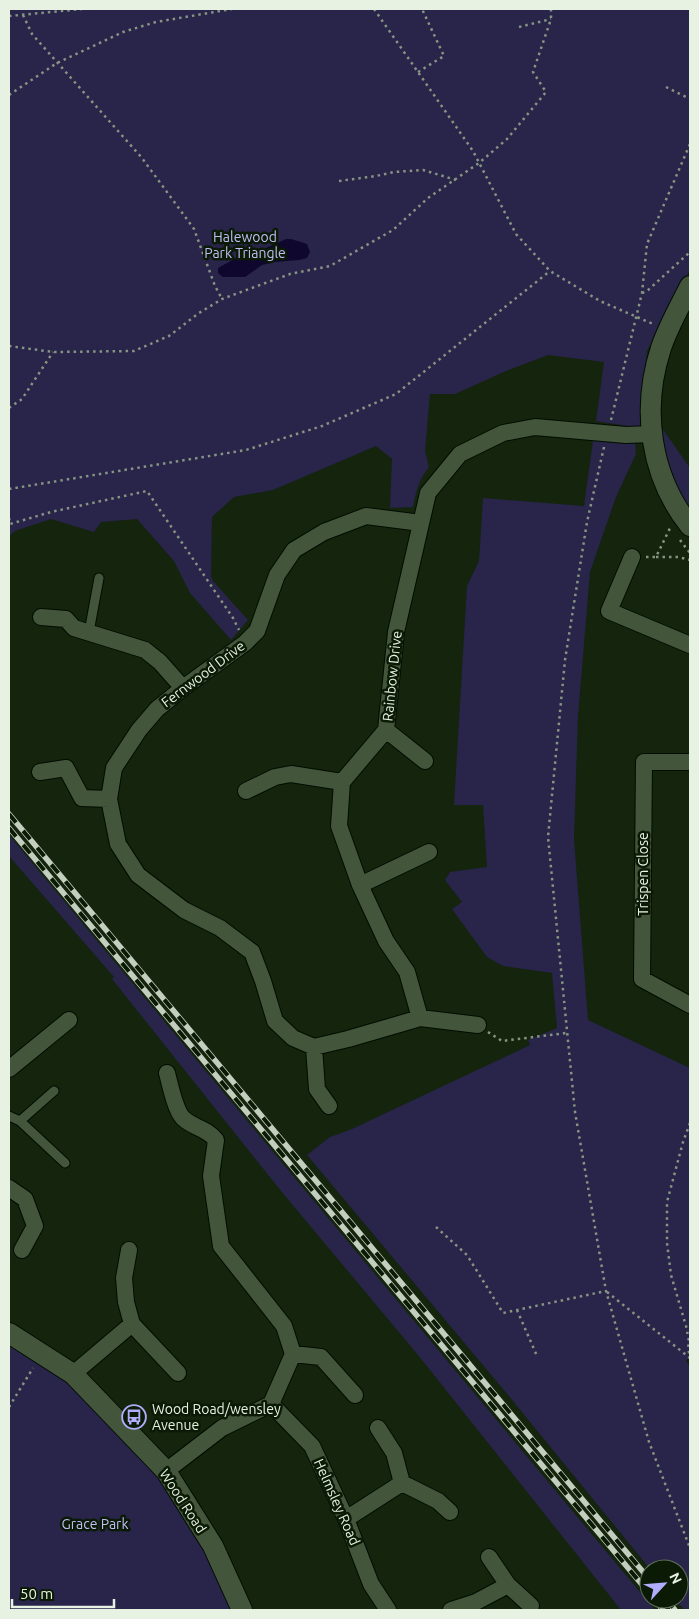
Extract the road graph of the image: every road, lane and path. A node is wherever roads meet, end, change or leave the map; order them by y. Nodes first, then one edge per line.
1 (82, 9) edge
2 (232, 9) edge
3 (374, 9) edge
4 (422, 9) edge
5 (551, 9) edge
6 (23, 15) junction
7 (9, 16) edge
8 (551, 19) junction
9 (519, 27) dead end
10 (56, 63) junction
11 (418, 72) junction
12 (666, 87) dead end
13 (9, 95) edge
14 (690, 99) edge
15 (690, 144) edge
16 (479, 164) junction
17 (456, 180) junction
18 (338, 181) dead end
19 (690, 252) edge
20 (550, 270) junction
21 (690, 286) edge
22 (642, 293) junction
23 (222, 299) junction
24 (636, 317) junction
25 (9, 346) edge
26 (53, 352) junction
27 (9, 408) edge
28 (608, 434) junction
29 (652, 434) junction
30 (9, 488) edge
31 (9, 518) edge
32 (421, 523) junction
33 (681, 526) edge
34 (632, 557) joint
35 (656, 557) junction
36 (690, 560) edge
37 (99, 578) dead end
38 (41, 617) dead end
39 (233, 618) dead end
40 (89, 632) junction
41 (690, 645) edge
42 (183, 688) junction
43 (386, 730) junction
44 (425, 761) dead end
45 (690, 762) edge
46 (40, 772) dead end
47 (342, 782) junction
48 (246, 792) dead end
49 (109, 798) junction
50 (429, 852) dead end
51 (360, 885) junction
52 (690, 1005) edge
53 (420, 1018) junction
54 (69, 1020) dead end
55 (478, 1025) joint
56 (566, 1032) junction
57 (314, 1047) junction
58 (9, 1068) edge
59 (167, 1073) dead end
60 (54, 1091) dead end
61 (329, 1106) dead end
62 (9, 1116) edge
63 (20, 1121) junction
64 (690, 1123) edge
65 (66, 1163) dead end
66 (9, 1188) edge
67 (436, 1227) dead end
68 (22, 1250) dead end
69 (129, 1250) dead end
70 (606, 1291) junction
71 (516, 1310) junction
72 (132, 1324) junction
73 (9, 1333) edge
74 (42, 1354) junction
75 (293, 1354) junction
76 (537, 1356) dead end
77 (690, 1357) edge
78 (178, 1372) dead end
79 (72, 1374) junction
80 (355, 1395) dead end
81 (272, 1404) junction
82 (9, 1407) edge
83 (378, 1428) dead end
84 (166, 1471) junction
85 (402, 1483) junction
86 (450, 1512) dead end
87 (346, 1518) junction
88 (690, 1548) edge
89 (489, 1557) dead end
90 (508, 1585) junction
91 (531, 1606) dead end
92 (242, 1610) edge
93 (388, 1610) edge
94 (451, 1610) edge

1 - 6 path
2 - 10 path
3 - 11 path
4 - 11 path
5 - 8 path
6 - 7 path
6 - 10 path
8 - 9 path
8 - 16 path
10 - 13 path
10 - 23 path
11 - 16 path
12 - 14 path
15 - 22 path
16 - 17 path
16 - 20 path
17 - 18 path
17 - 23 path
19 - 22 path
20 - 24 path
20 - 30 path
21 - 29 street
22 - 24 path
23 - 26 path
24 - 28 path
25 - 26 path
26 - 27 path
28 - 29 street, Rainbow Drive
28 - 32 street, Rainbow Drive
28 - 56 path
29 - 33 street
31 - 39 path
32 - 42 street, Fernwood Drive
32 - 43 street, Rainbow Drive
33 - 35 path
34 - 35 path
34 - 41 street
35 - 36 path
37 - 40 lane
38 - 40 street
40 - 42 street
42 - 49 street, Fernwood Drive
43 - 44 street
43 - 47 street, Rainbow Drive
45 - 52 street, Trispen Close
46 - 49 street
47 - 48 street
47 - 51 street
49 - 57 street, Fernwood Drive
50 - 51 street
51 - 53 street
53 - 55 street
53 - 57 street
54 - 58 street
55 - 56 path
56 - 70 path
57 - 61 street
59 - 75 street
60 - 63 lane
62 - 63 lane
63 - 65 lane
64 - 77 path
66 - 68 street
67 - 71 path
69 - 72 street
70 - 71 path
70 - 77 path
70 - 88 path
71 - 76 path
72 - 78 street
72 - 79 street
73 - 74 street, Wood Road
74 - 79 street, Wood Road
74 - 82 path
75 - 80 street
75 - 81 street
79 - 84 street, Wood Road
81 - 84 street
81 - 87 street, Helmsley Road
83 - 85 street
84 - 92 street, Wood Road
85 - 86 street
85 - 87 street
87 - 93 street, Helmsley Road
89 - 90 street
90 - 91 street
90 - 94 street

